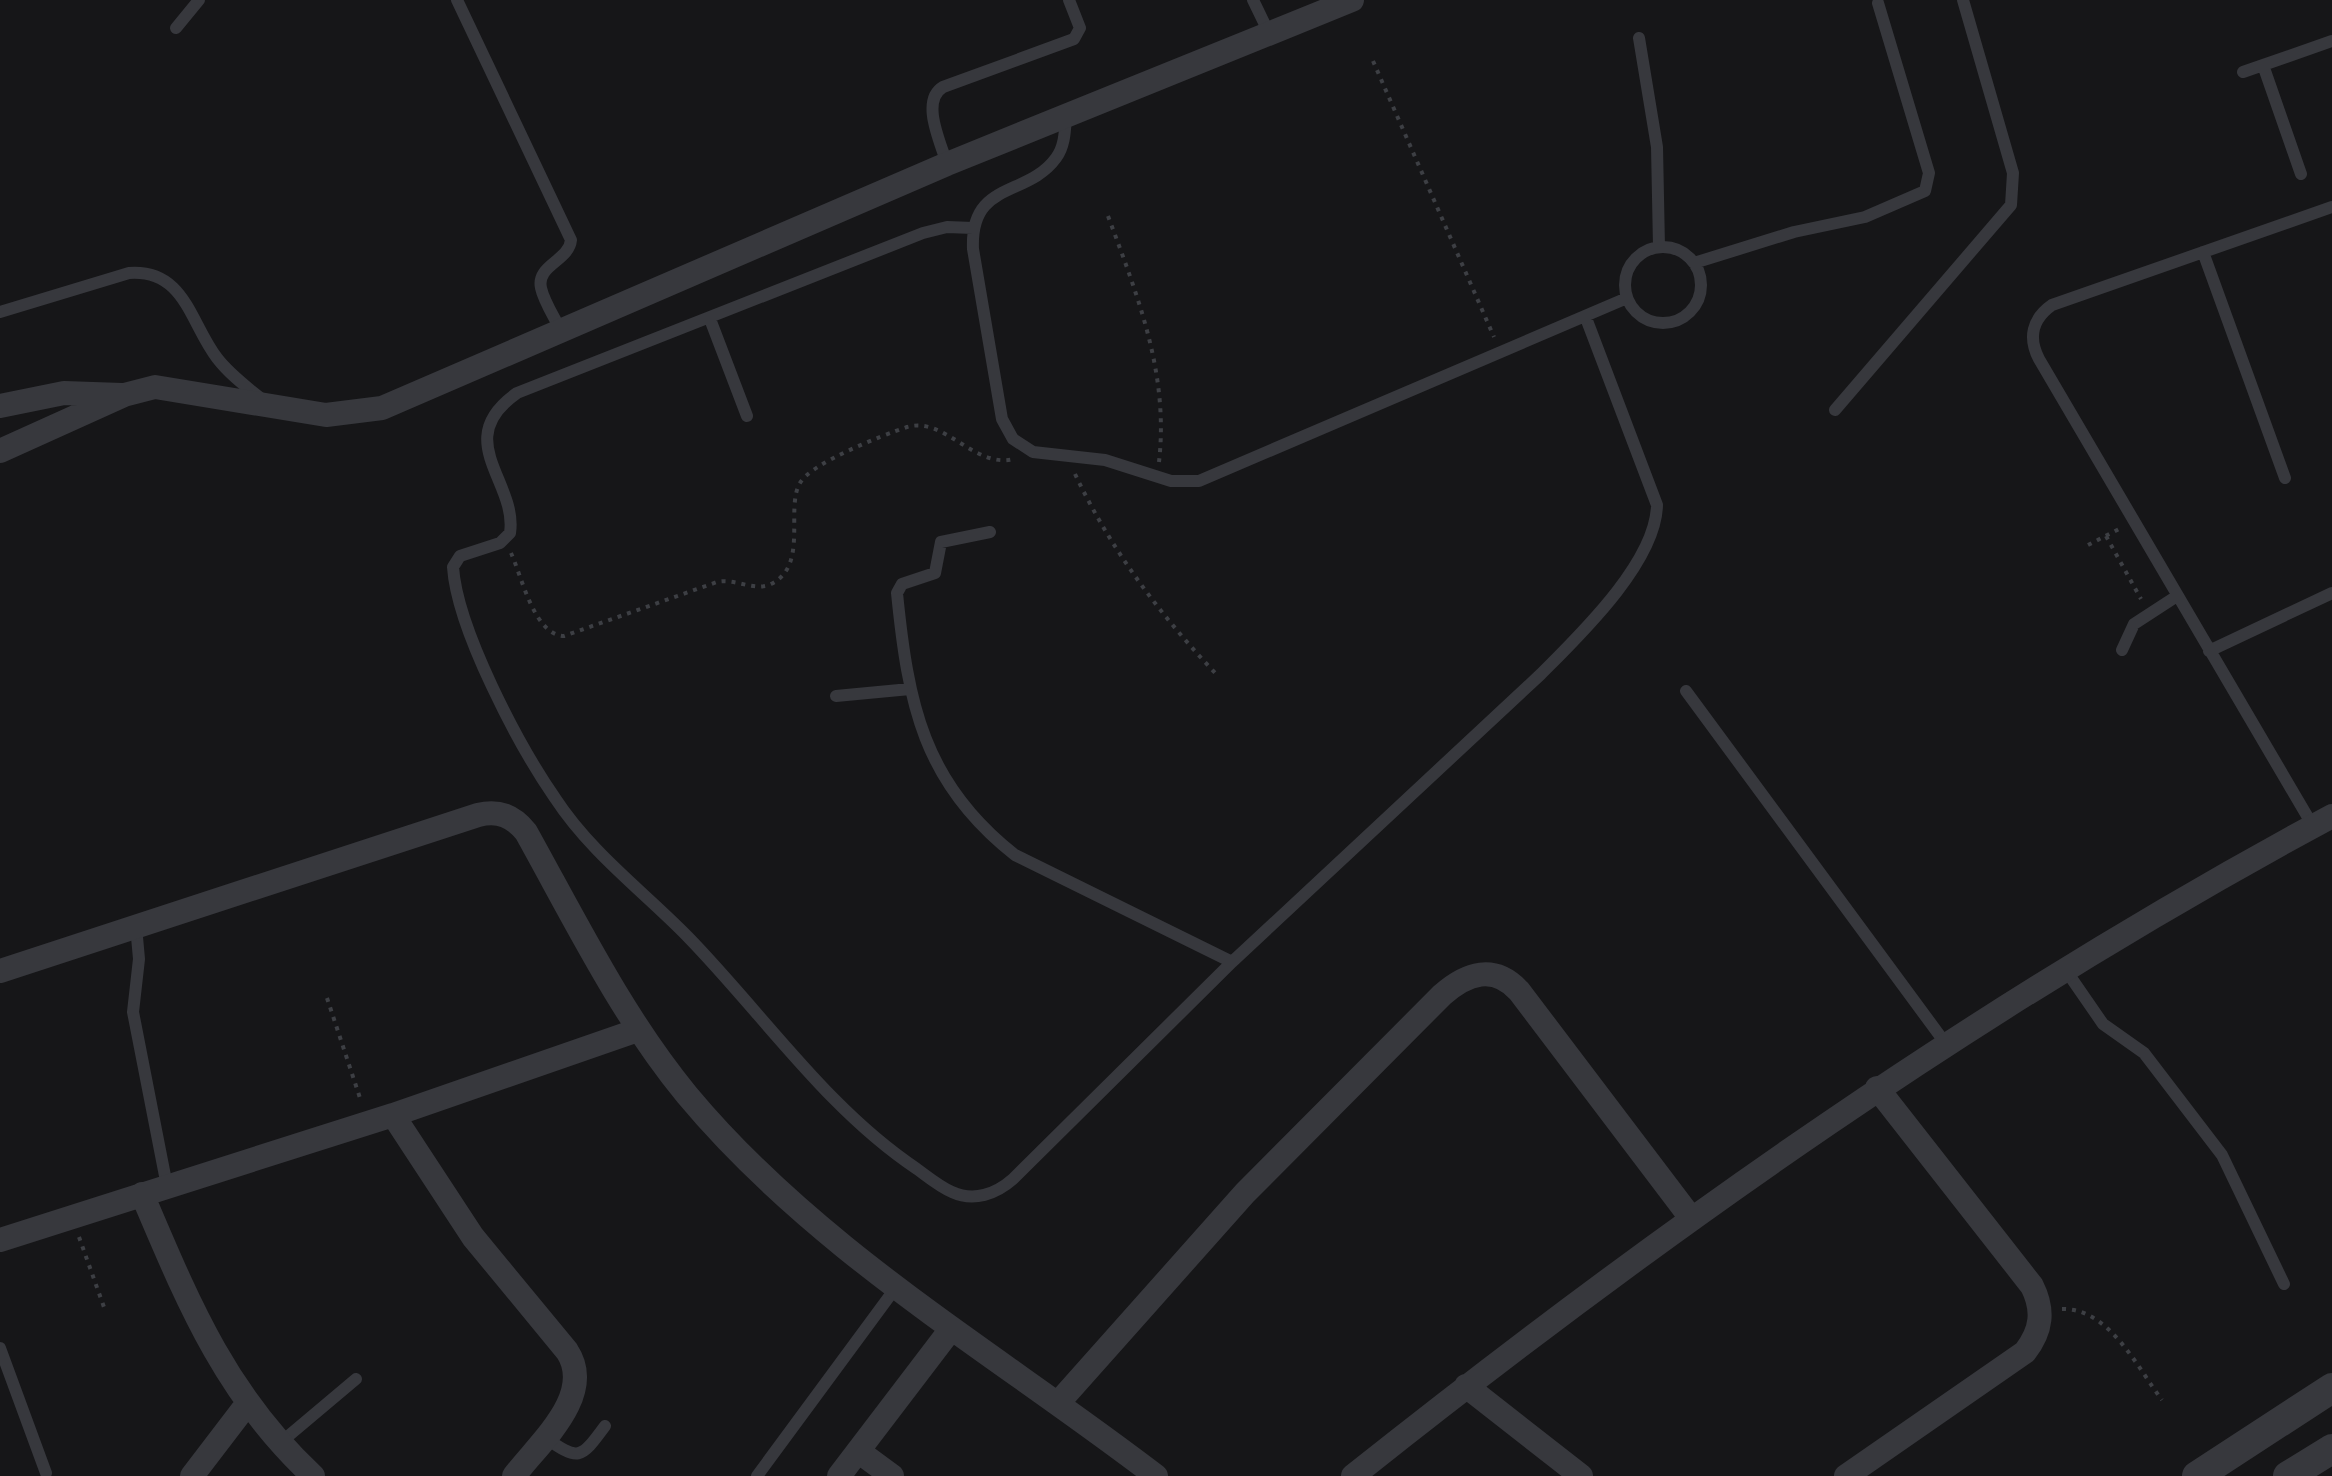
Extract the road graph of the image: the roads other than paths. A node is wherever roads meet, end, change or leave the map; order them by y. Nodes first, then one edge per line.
1 (199, 0) edge
2 (457, 0) edge
3 (1069, 0) edge
4 (1253, 0) edge
5 (1352, 0) edge
6 (1963, 0) edge
7 (1878, 3) dead end
8 (176, 28) dead end
9 (1269, 33) junction
10 (1639, 38) dead end
11 (2332, 41) edge
12 (2263, 65) junction
13 (2243, 72) dead end
14 (1066, 115) junction
15 (947, 164) junction
16 (2301, 174) dead end
17 (2332, 207) edge
18 (973, 228) junction
19 (1659, 247) junction
20 (2203, 252) junction
21 (1694, 263) junction
22 (1627, 298) junction
23 (0, 312) edge
24 (1586, 318) junction
25 (710, 319) junction
26 (561, 331) junction
27 (124, 395) junction
28 (0, 406) edge
29 (270, 406) junction
30 (1835, 410) dead end
31 (747, 416) dead end
32 (0, 451) edge
33 (2285, 478) dead end
34 (990, 532) dead end
35 (2332, 593) edge
36 (2177, 596) junction
37 (2122, 650) dead end
38 (2209, 651) junction
39 (910, 689) junction
40 (1686, 691) dead end
41 (836, 696) dead end
42 (2323, 821) edge
43 (136, 926) junction
44 (1232, 962) junction
45 (2065, 969) junction
46 (0, 971) edge
47 (638, 1030) junction
48 (1946, 1044) junction
49 (1877, 1088) junction
50 (393, 1115) junction
51 (167, 1186) junction
52 (142, 1194) junction
53 (1691, 1218) junction
54 (0, 1240) edge
55 (2016, 1268) junction
56 (2284, 1284) dead end
57 (897, 1286) junction
58 (951, 1329) junction
59 (0, 1348) edge
60 (2005, 1365) junction
61 (356, 1379) dead end
62 (1466, 1386) junction
63 (2332, 1388) edge
64 (1059, 1402) junction
65 (247, 1404) junction
66 (605, 1426) dead end
67 (543, 1437) junction
68 (280, 1443) junction
69 (2332, 1449) edge
70 (858, 1451) junction
71 (46, 1473) dead end
72 (192, 1476) edge
73 (313, 1476) edge
74 (514, 1476) edge
75 (757, 1476) edge
76 (839, 1476) edge
77 (892, 1476) edge
78 (1156, 1476) edge
79 (1353, 1476) edge
80 (1581, 1476) edge
81 (1846, 1476) edge
82 (2197, 1476) edge
83 (2288, 1476) edge

1 - 8 lane
2 - 26 lane
3 - 15 lane
4 - 9 lane
5 - 9 street
6 - 30 lane
7 - 21 lane
9 - 14 street
10 - 19 lane
11 - 12 lane
12 - 13 lane
12 - 16 lane
14 - 15 street
14 - 18 lane
15 - 26 street
17 - 20 lane
18 - 24 lane
18 - 25 lane
19 - 21 lane
19 - 22 lane
20 - 33 lane
20 - 36 lane
21 - 22 lane
22 - 24 lane
23 - 29 lane
24 - 44 lane
25 - 31 lane
25 - 44 lane
26 - 29 street
27 - 28 street
27 - 29 street
27 - 32 street
34 - 39 lane
35 - 38 lane
36 - 37 lane
36 - 38 lane
38 - 42 lane
39 - 41 lane
39 - 44 lane
40 - 48 lane
42 - 45 street
43 - 46 street
43 - 47 street
43 - 51 lane
45 - 48 street
45 - 56 lane
47 - 50 street
47 - 57 street
48 - 49 street
49 - 53 street
49 - 55 street
50 - 51 street
50 - 67 street
51 - 52 street
52 - 54 street
52 - 65 street
53 - 62 street
53 - 64 street
55 - 60 street
55 - 60 street
57 - 58 street
57 - 75 lane
58 - 64 street
58 - 70 street
59 - 71 lane
60 - 81 street
61 - 68 lane
62 - 79 street
62 - 80 street
63 - 82 street
64 - 78 street
65 - 68 street
65 - 72 street
66 - 67 lane
67 - 74 street
68 - 73 street
69 - 83 street
70 - 76 street
70 - 77 street

